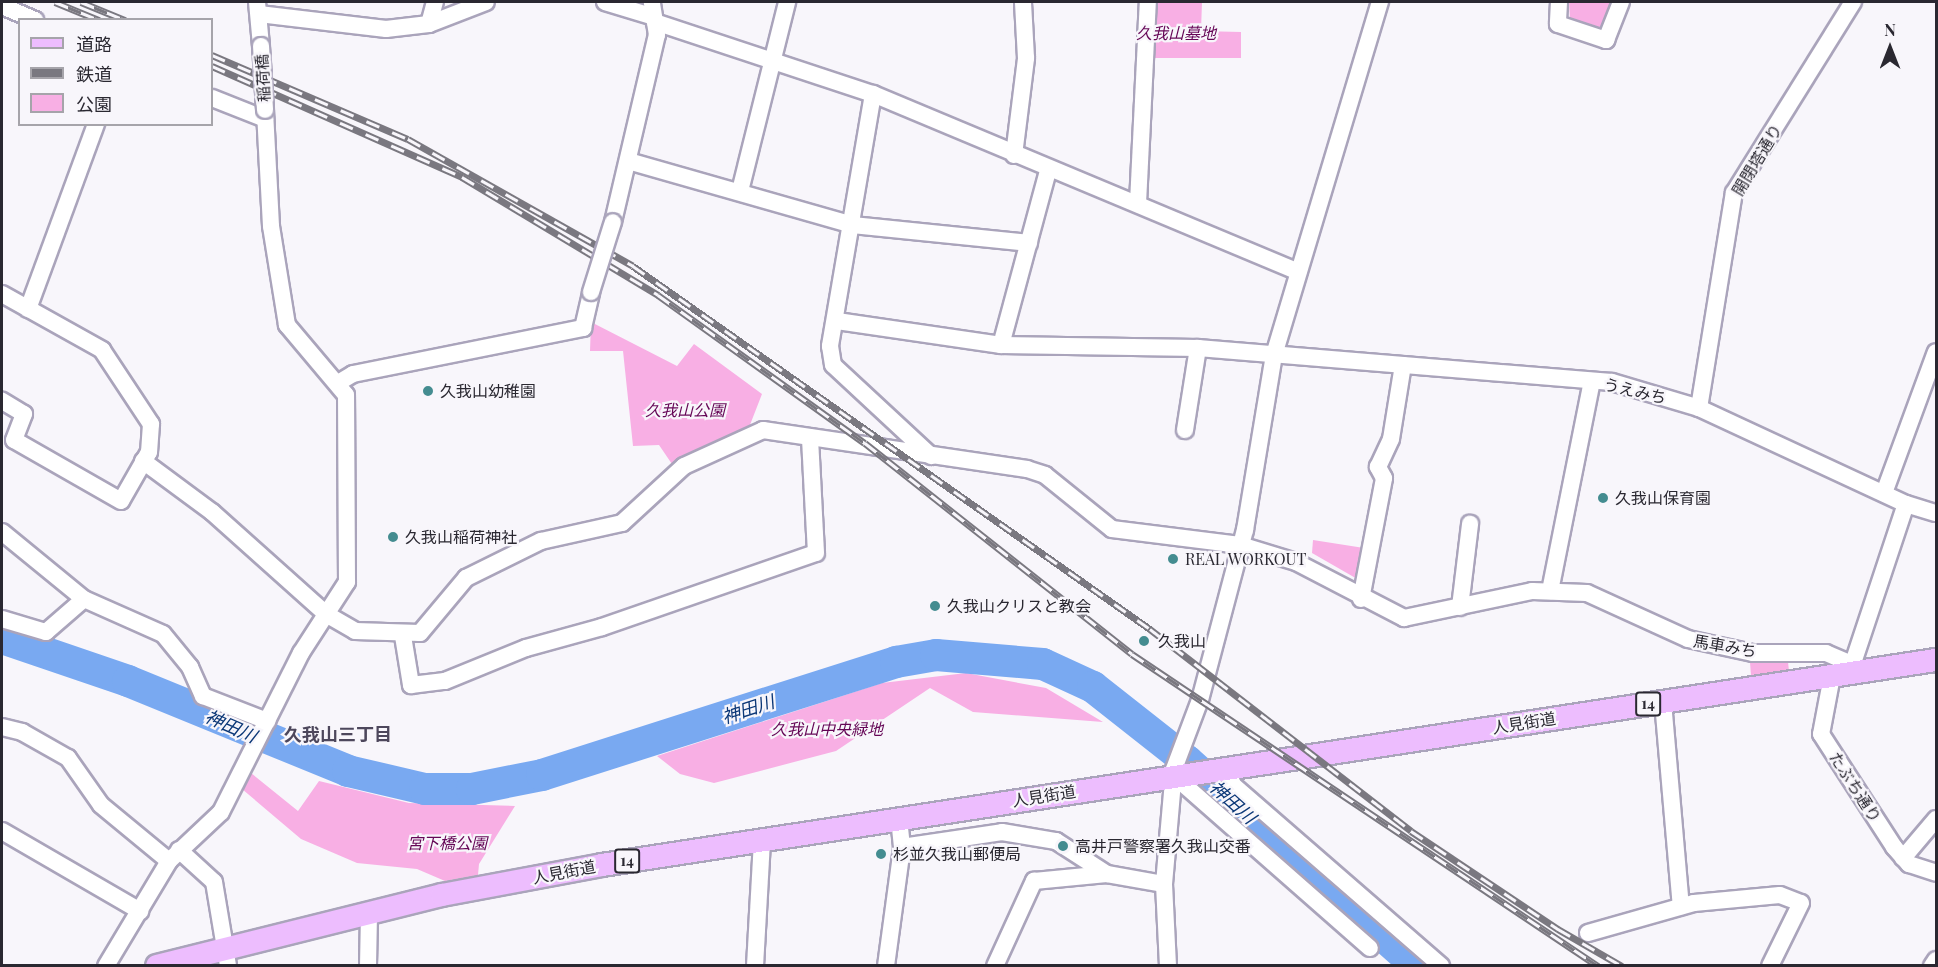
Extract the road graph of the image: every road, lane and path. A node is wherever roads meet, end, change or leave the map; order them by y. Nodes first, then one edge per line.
1 (435, 2) edge
2 (486, 2) edge
3 (605, 2) edge
4 (787, 2) edge
5 (1023, 2) edge
6 (1148, 2) edge
7 (1380, 2) edge
8 (1559, 2) edge
9 (1621, 2) edge
10 (1853, 2) edge
11 (2, 6) edge
12 (258, 8) edge
13 (654, 13) edge
14 (30, 18) edge
15 (429, 24) junction
16 (771, 59) junction
17 (873, 94) junction
18 (213, 98) edge
19 (265, 115) junction
20 (95, 126) edge
21 (1014, 155) junction
22 (628, 161) junction
23 (1048, 171) junction
24 (740, 191) junction
25 (1138, 203) junction
26 (853, 225) junction
27 (1029, 243) junction
28 (1298, 273) junction
29 (2, 294) edge
30 (28, 309) junction
31 (837, 321) junction
32 (1001, 345) junction
33 (1198, 348) junction
34 (1936, 352) edge
35 (1274, 355) junction
36 (1403, 366) junction
37 (1592, 381) junction
38 (338, 383) junction
39 (2, 401) edge
40 (1700, 408) junction
41 (1185, 430) dead end
42 (810, 437) junction
43 (933, 459) junction
44 (143, 460) junction
45 (1884, 493) junction
46 (1906, 504) junction
47 (1936, 513) edge
48 (1470, 524) dead end
49 (2, 532) edge
50 (1240, 545) junction
51 (1550, 591) junction
52 (84, 598) junction
53 (1361, 598) junction
54 (1460, 607) junction
55 (326, 614) junction
56 (2, 619) edge
57 (403, 636) junction
58 (1936, 660) edge
59 (1861, 665) junction
60 (1832, 676) junction
61 (1663, 702) junction
62 (266, 723) junction
63 (2, 727) edge
64 (1220, 771) junction
65 (1176, 773) junction
66 (899, 819) junction
67 (1936, 819) edge
68 (2, 831) edge
69 (762, 838) junction
70 (902, 847) junction
71 (174, 856) junction
72 (1903, 858) junction
73 (1936, 873) edge
74 (1107, 874) junction
75 (1164, 884) junction
76 (1681, 906) junction
77 (140, 911) junction
78 (369, 913) junction
79 (1588, 933) dead end
80 (1370, 948) dead end
81 (226, 957) edge
82 (1936, 960) edge
83 (106, 966) edge
84 (157, 966) edge
85 (368, 966) edge
86 (755, 966) edge
87 (886, 966) edge
88 (995, 966) edge
89 (1168, 966) edge
90 (1441, 966) edge
91 (1770, 966) edge
92 (1932, 966) edge

1 - 15 street
2 - 15 street
3 - 13 street
4 - 16 street
5 - 21 street
6 - 25 street
7 - 28 street
8 - 9 street
10 - 40 street, 開閉塔通り
11 - 14 street
12 - 15 street
12 - 19 street, 稲荷橋, bridge
13 - 16 street
13 - 22 street
16 - 17 street
16 - 24 street
17 - 21 street
17 - 26 street
18 - 19 street
19 - 38 street, 稲荷橋
20 - 30 street
21 - 23 street
22 - 24 street
22 - 38 street, bridge
23 - 25 street
23 - 27 street
24 - 26 street
25 - 28 street
26 - 27 street
26 - 31 street
27 - 32 street
28 - 35 street
29 - 30 street
30 - 44 street
31 - 32 street, うえみち
31 - 43 street
32 - 33 street, うえみち
33 - 35 street, うえみち
33 - 41 street
34 - 45 street
35 - 36 street, うえみち
35 - 50 street
36 - 37 street, うえみち
36 - 53 street
37 - 40 street, うえみち
37 - 51 street
38 - 55 street
39 - 44 street
40 - 45 street, うえみち
42 - 43 street
42 - 57 street
42 - 57 street
43 - 50 street
44 - 55 street
45 - 46 street, うえみち
46 - 47 street, うえみち
46 - 59 street
48 - 54 street
49 - 52 street
50 - 53 street
50 - 65 street
51 - 54 street
51 - 59 street, 馬車みち
52 - 56 street
52 - 62 street
53 - 54 street
55 - 57 street
55 - 62 street
58 - 59 main road, 人見街道 / 14
59 - 60 main road, 人見街道 / 14
60 - 61 main road, 人見街道 / 14
60 - 72 street, たぶち通り
61 - 64 main road, 人見街道 / 14
61 - 76 street
62 - 71 street
63 - 71 street
64 - 65 main road, 人見街道 / 14
64 - 90 street
65 - 66 main road, 人見街道 / 14
65 - 75 street
65 - 80 street
66 - 69 main road, 人見街道 / 14
66 - 70 street
67 - 72 street
68 - 77 street
69 - 78 main road, 人見街道 / 14
69 - 86 street
70 - 74 street
70 - 87 street
71 - 77 street
71 - 81 street
72 - 73 street
74 - 75 street
74 - 88 street
75 - 89 street
76 - 79 street
76 - 91 street
77 - 83 street
78 - 81 main road, 人見街道 / 14
78 - 85 street
81 - 84 main road, 人見街道 / 14
82 - 92 street

